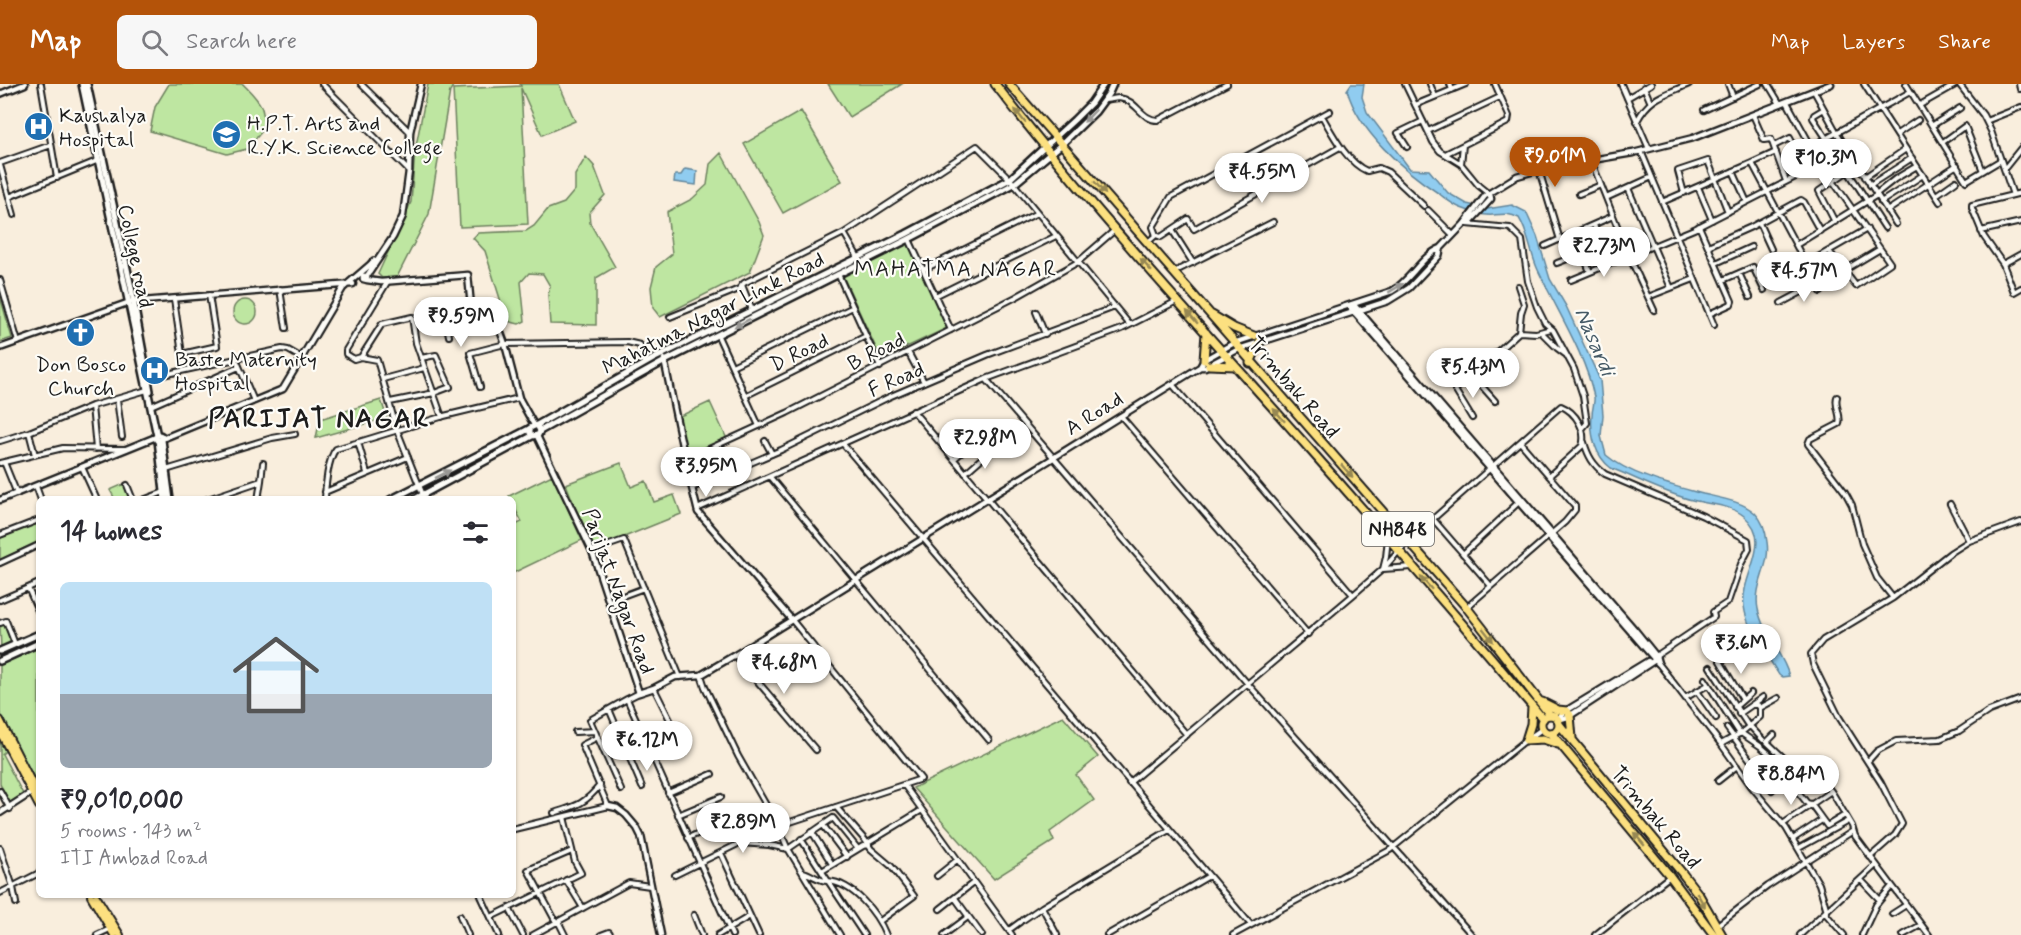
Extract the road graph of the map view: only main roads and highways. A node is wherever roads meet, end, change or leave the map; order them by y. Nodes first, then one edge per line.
1 (84, 84) edge
2 (995, 84) edge
3 (1009, 84) edge
4 (1113, 84) edge
5 (1102, 85) edge
6 (1049, 130) junction
7 (1063, 130) junction
8 (1056, 138) junction
9 (1069, 138) junction
10 (1038, 140) junction
11 (1062, 144) junction
12 (1048, 150) junction
13 (1068, 152) junction
14 (1035, 157) junction
15 (1057, 161) junction
16 (1038, 164) junction
17 (1012, 181) junction
18 (859, 260) junction
19 (837, 271) junction
20 (132, 302) junction
21 (1205, 310) junction
22 (1206, 333) junction
23 (1254, 336) road end
24 (1260, 341) road end
25 (1250, 363) junction
26 (1236, 366) junction
27 (535, 430) junction
28 (159, 438) junction
29 (166, 496) edge
30 (168, 496) edge
31 (398, 496) edge
32 (426, 496) edge
33 (36, 635) edge
34 (36, 644) edge
35 (0, 651) edge
36 (0, 661) edge
37 (1539, 701) junction
38 (1531, 705) junction
39 (1546, 717) junction
40 (0, 720) edge
41 (1558, 722) junction
42 (0, 732) edge
43 (1551, 733) junction
44 (1573, 743) junction
45 (1560, 745) junction
46 (36, 791) edge
47 (36, 800) edge
48 (92, 898) edge
49 (97, 898) edge
50 (113, 930) edge
51 (120, 935) edge
52 (1714, 935) edge
53 (1722, 935) edge

1 - 20 main road, College road
1 - 20 main road, College road
10 -> 2 highway
3 - 6 highway, Trimbak Road
4 -> 9 main road
5 - 7 main road, Mahatma Nagar Link Road
6 - 7 main road
6 - 8 highway, Trimbak Road
7 - 8 main road, Mahatma Nagar Link Road
8 - 11 highway, Trimbak Road
8 - 12 main road, Mahatma Nagar Link Road
9 - 11 main road
9 - 13 main road
10 - 12 highway
10 - 14 main road
11 - 12 main road
11 - 13 highway, Trimbak Road / NH848
12 - 14 main road, Mahatma Nagar Link Road
12 - 15 highway
12 - 16 main road, Mahatma Nagar Link Road
13 -> 21 highway, Trimbak Road / NH848
14 - 17 main road, Mahatma Nagar Link Road
15 - 16 main road
22 -> 15 highway
16 - 17 main road, Mahatma Nagar Link Road
17 - 18 main road, Mahatma Nagar Link Road
17 - 18 main road, Mahatma Nagar Link Road
18 - 19 main road, Mahatma Nagar Link Road
19 -> 27 main road, Mahatma Nagar Link Road
19 - 27 main road, Mahatma Nagar Link Road
20 - 28 main road, College road
20 - 28 main road, College road
21 - 23 highway
21 - 25 highway, Trimbak Road / NH848
22 - 26 highway, NH848
22 - 26 highway
24 - 25 highway
25 -> 37 highway, Trimbak Road / NH848
38 -> 26 highway, NH848
31 -> 27 main road, Mahatma Nagar Link Road
27 - 32 main road, Mahatma Nagar Link Road
28 - 29 main road, College road
28 - 30 main road, College road
33 - 35 main road
34 - 36 main road
37 - 39 highway, Trimbak Road / NH848
37 - 44 highway
38 - 39 highway
38 - 45 highway
39 - 41 highway
39 - 43 highway
40 - 46 main road
41 - 43 highway
41 - 44 highway, Trimbak Road
42 - 47 main road
43 - 45 highway, Trimbak Road
44 -> 53 highway, Trimbak Road
52 -> 45 highway, Trimbak Road
48 - 50 main road
49 - 50 main road
50 - 51 main road

